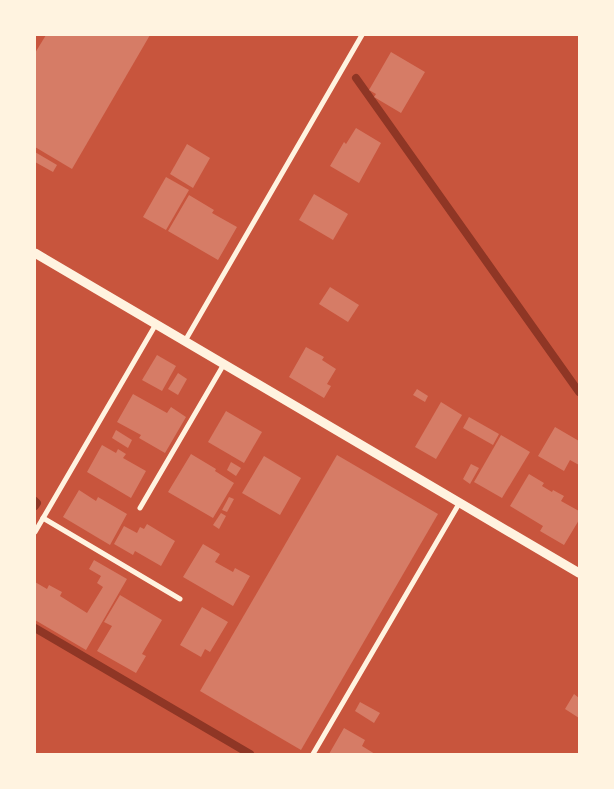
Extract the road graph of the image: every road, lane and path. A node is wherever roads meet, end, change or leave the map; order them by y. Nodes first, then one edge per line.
1 (362, 35) edge
2 (35, 253) edge
3 (156, 324) junction
4 (186, 341) junction
5 (224, 364) junction
6 (460, 502) junction
7 (140, 508) dead end
8 (43, 518) junction
9 (35, 532) edge
10 (579, 573) edge
11 (180, 599) dead end
12 (313, 754) edge

1 - 4 street
2 - 3 street
3 - 4 street
3 - 8 street
4 - 5 street
5 - 6 street
5 - 7 street
6 - 10 street
6 - 12 street
8 - 9 street
8 - 11 street

